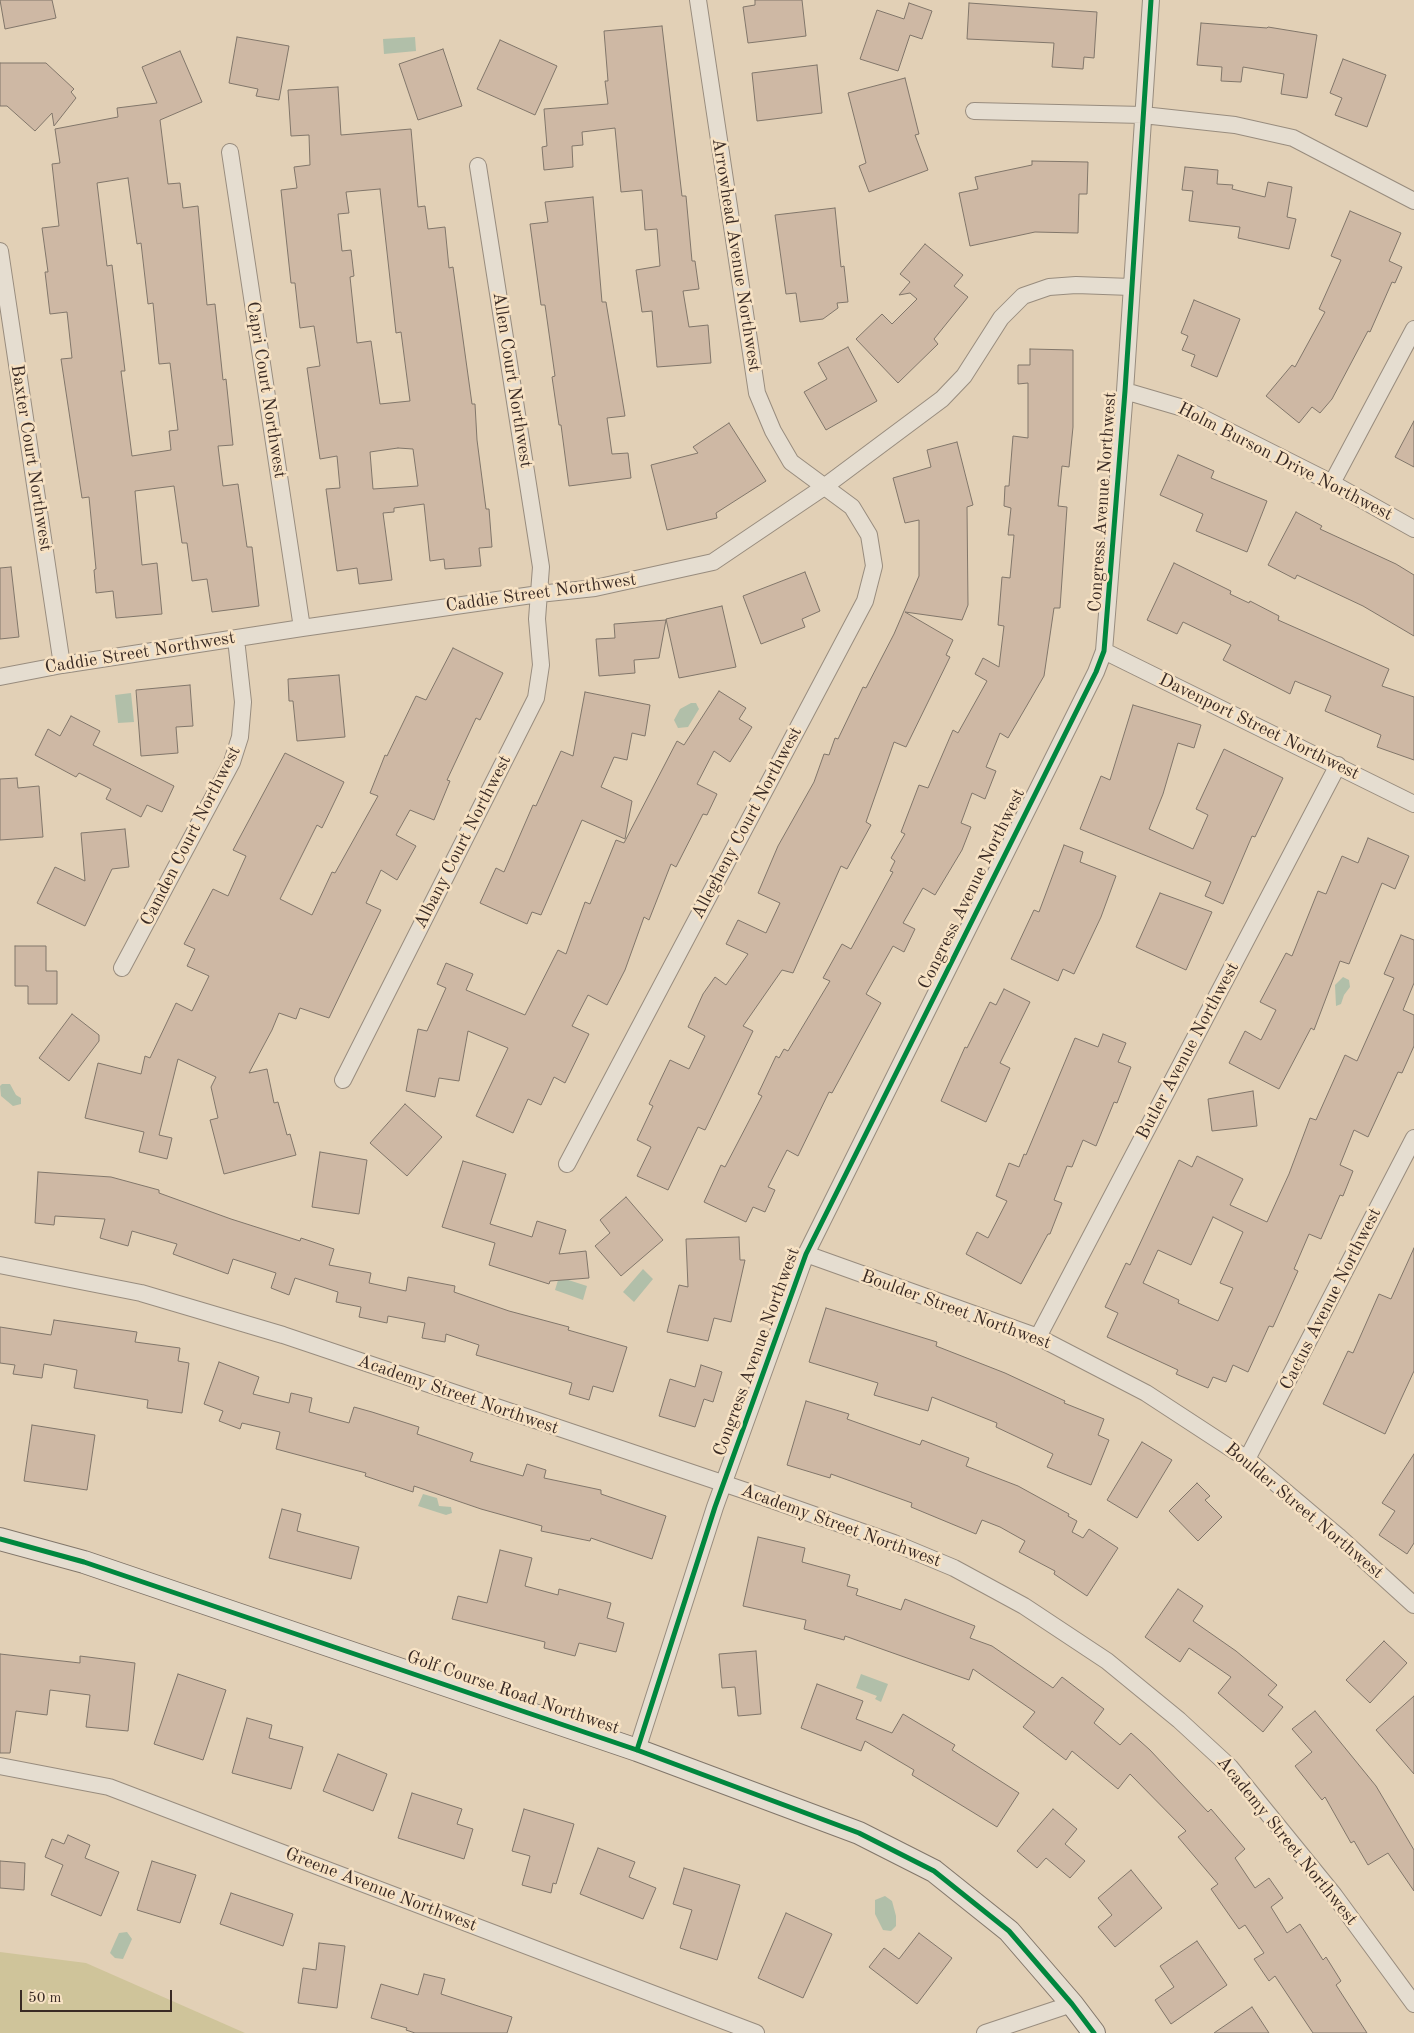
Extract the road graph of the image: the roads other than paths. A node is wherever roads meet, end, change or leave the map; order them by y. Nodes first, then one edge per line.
1 (698, 0) edge
2 (1151, 0) edge
3 (974, 111) dead end
4 (1143, 115) junction
5 (230, 152) dead end
6 (478, 166) dead end
7 (1414, 201) edge
8 (0, 250) edge
9 (1131, 287) junction
10 (1414, 329) edge
11 (1125, 392) junction
12 (1332, 483) junction
13 (824, 487) junction
14 (1414, 529) edge
15 (539, 594) junction
16 (302, 628) junction
17 (236, 639) junction
18 (1104, 651) junction
19 (62, 664) junction
20 (0, 677) edge
21 (1338, 765) junction
22 (1414, 804) edge
23 (122, 968) dead end
24 (343, 1080) dead end
25 (1414, 1138) edge
26 (567, 1164) dead end
27 (806, 1254) junction
28 (0, 1265) edge
29 (1038, 1337) junction
30 (1247, 1459) junction
31 (723, 1484) junction
32 (0, 1539) edge
33 (1414, 1606) edge
34 (637, 1750) junction
35 (0, 1766) edge
36 (1072, 2004) junction
37 (1414, 2004) edge
38 (756, 2033) edge
39 (985, 2033) edge
40 (1094, 2033) edge

1 - 13 street, Arrowhead Avenue Northwest
2 - 4 street, Congress Avenue Northwest
3 - 4 street
4 - 7 street
4 - 9 street, Congress Avenue Northwest
5 - 16 street, Capri Court Northwest
6 - 15 street, Allen Court Northwest
8 - 19 street, Baxter Court Northwest
9 - 11 street, Congress Avenue Northwest
9 - 13 street, Caddie Street Northwest
10 - 12 street
11 - 12 street, Holm Burson Drive Northwest
11 - 18 street, Congress Avenue Northwest
12 - 14 street, Holm Burson Drive Northwest
13 - 15 street, Caddie Street Northwest
13 - 26 street, Allegheny Court Northwest
15 - 16 street, Caddie Street Northwest
15 - 24 street, Albany Court Northwest
16 - 17 street, Caddie Street Northwest
17 - 19 street, Caddie Street Northwest
17 - 23 street, Camden Court Northwest
18 - 21 street, Davenport Street Northwest
18 - 27 street, Congress Avenue Northwest
19 - 20 street, Caddie Street Northwest
21 - 22 street, Davenport Street Northwest
21 - 29 street, Butler Avenue Northwest
25 - 30 street, Cactus Avenue Northwest
27 - 29 street, Boulder Street Northwest
27 - 31 street, Congress Avenue Northwest
28 - 31 street, Academy Street Northwest
29 - 30 street, Boulder Street Northwest
30 - 33 street, Boulder Street Northwest
31 - 34 street, Congress Avenue Northwest
31 - 37 street, Academy Street Northwest
32 - 34 main road, Golf Course Road Northwest
34 - 36 main road, Golf Course Road Northwest
35 - 38 street, Greene Avenue Northwest
36 - 39 street
36 - 40 main road, Golf Course Road Northwest

